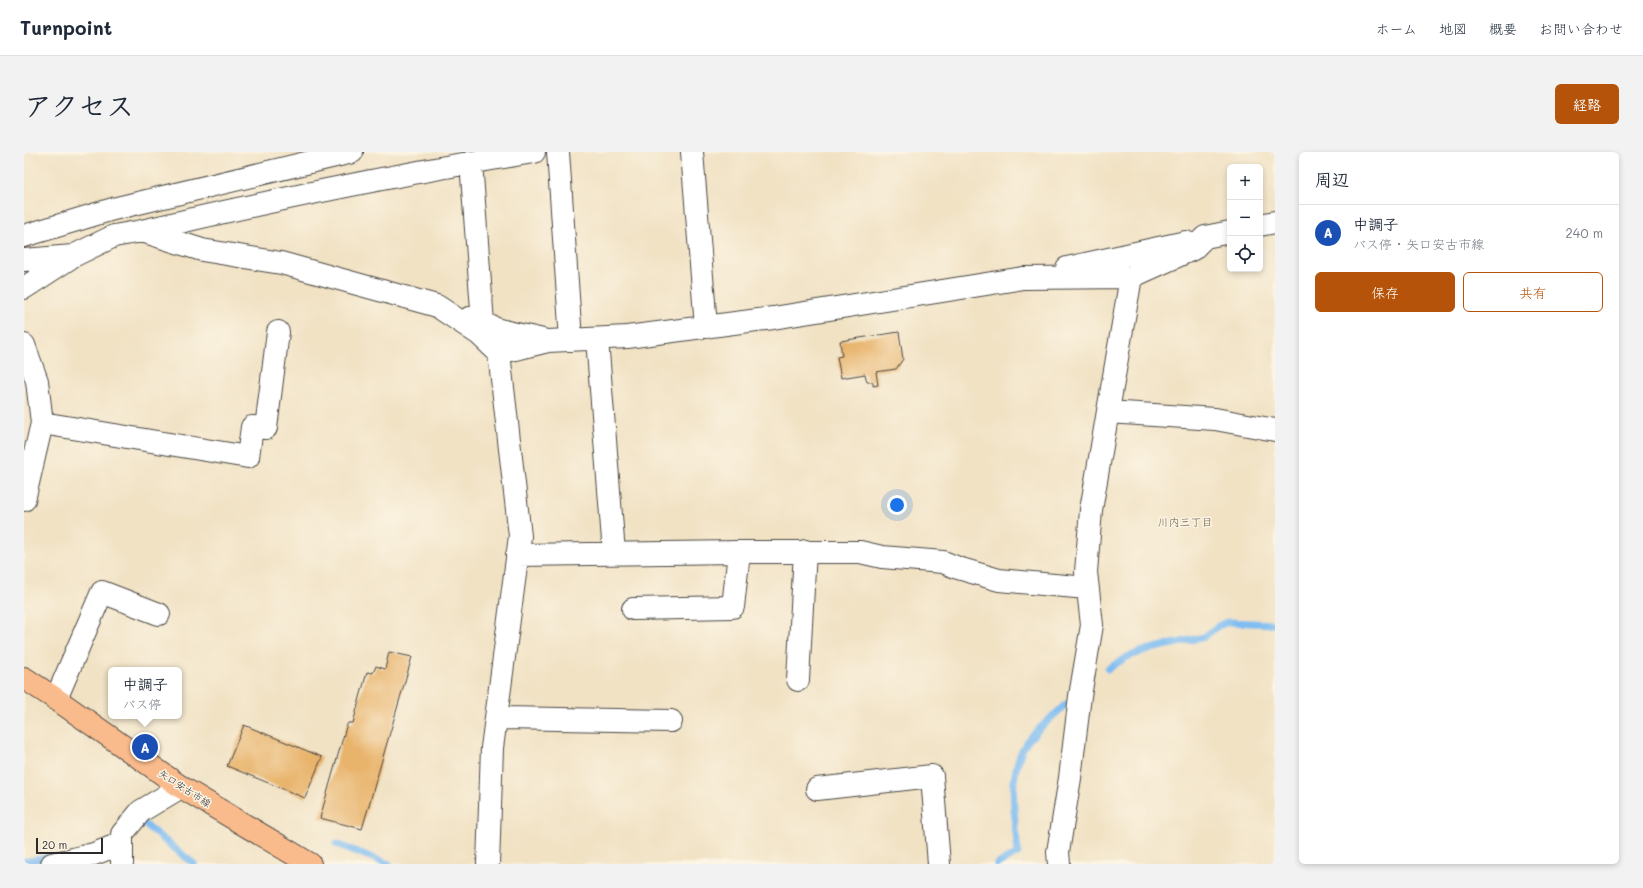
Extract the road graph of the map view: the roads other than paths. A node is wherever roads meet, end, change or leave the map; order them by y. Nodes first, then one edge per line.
1 (352, 152) edge
2 (534, 152) edge
3 (558, 152) edge
4 (692, 152) edge
5 (471, 162) junction
6 (1275, 222) edge
7 (1263, 224) edge
8 (142, 231) junction
9 (1227, 233) edge
10 (24, 236) edge
11 (1205, 237) junction
12 (73, 256) junction
13 (24, 260) edge
14 (1131, 276) junction
15 (1023, 278) junction
16 (24, 288) edge
17 (437, 306) junction
18 (483, 323) junction
19 (706, 327) junction
20 (278, 332) dead end
21 (597, 339) junction
22 (571, 340) junction
23 (548, 341) junction
24 (24, 345) edge
25 (499, 353) junction
26 (1108, 412) junction
27 (42, 423) junction
28 (1275, 430) edge
29 (24, 500) edge
30 (805, 551) junction
31 (739, 552) junction
32 (614, 553) junction
33 (517, 555) junction
34 (1087, 588) junction
35 (633, 609) dead end
36 (159, 614) dead end
37 (24, 678) edge
38 (798, 680) dead end
39 (56, 698) junction
40 (496, 718) junction
41 (671, 721) dead end
42 (181, 787) junction
43 (817, 789) dead end
44 (122, 843) junction
45 (52, 864) edge
46 (122, 864) edge
47 (310, 864) edge
48 (488, 864) edge
49 (939, 864) edge
50 (1059, 864) edge

1 - 10 street
2 - 5 street
3 - 22 street
4 - 19 street
5 - 8 street
5 - 18 street
6 - 7 street
8 - 12 street
8 - 17 street
9 - 11 street
11 - 14 street
11 - 15 street
12 - 13 street
12 - 16 street
14 - 15 street
14 - 26 street
15 - 19 street
17 - 18 street
17 - 25 street
18 - 23 street
19 - 21 street
20 - 27 street
21 - 22 street
21 - 32 street
22 - 23 street
23 - 25 street
24 - 27 street
25 - 33 street
26 - 28 street
26 - 34 street
27 - 29 street
30 - 31 street
30 - 34 street
30 - 38 street
31 - 32 street
31 - 35 street
32 - 33 street
33 - 40 street
34 - 50 street
36 - 39 street
37 - 39 main road, 矢口安古市線
39 - 42 main road, 矢口安古市線
40 - 41 street
40 - 48 street
42 - 44 street
42 - 47 main road, 矢口安古市線
43 - 49 street
44 - 45 street
44 - 46 street

